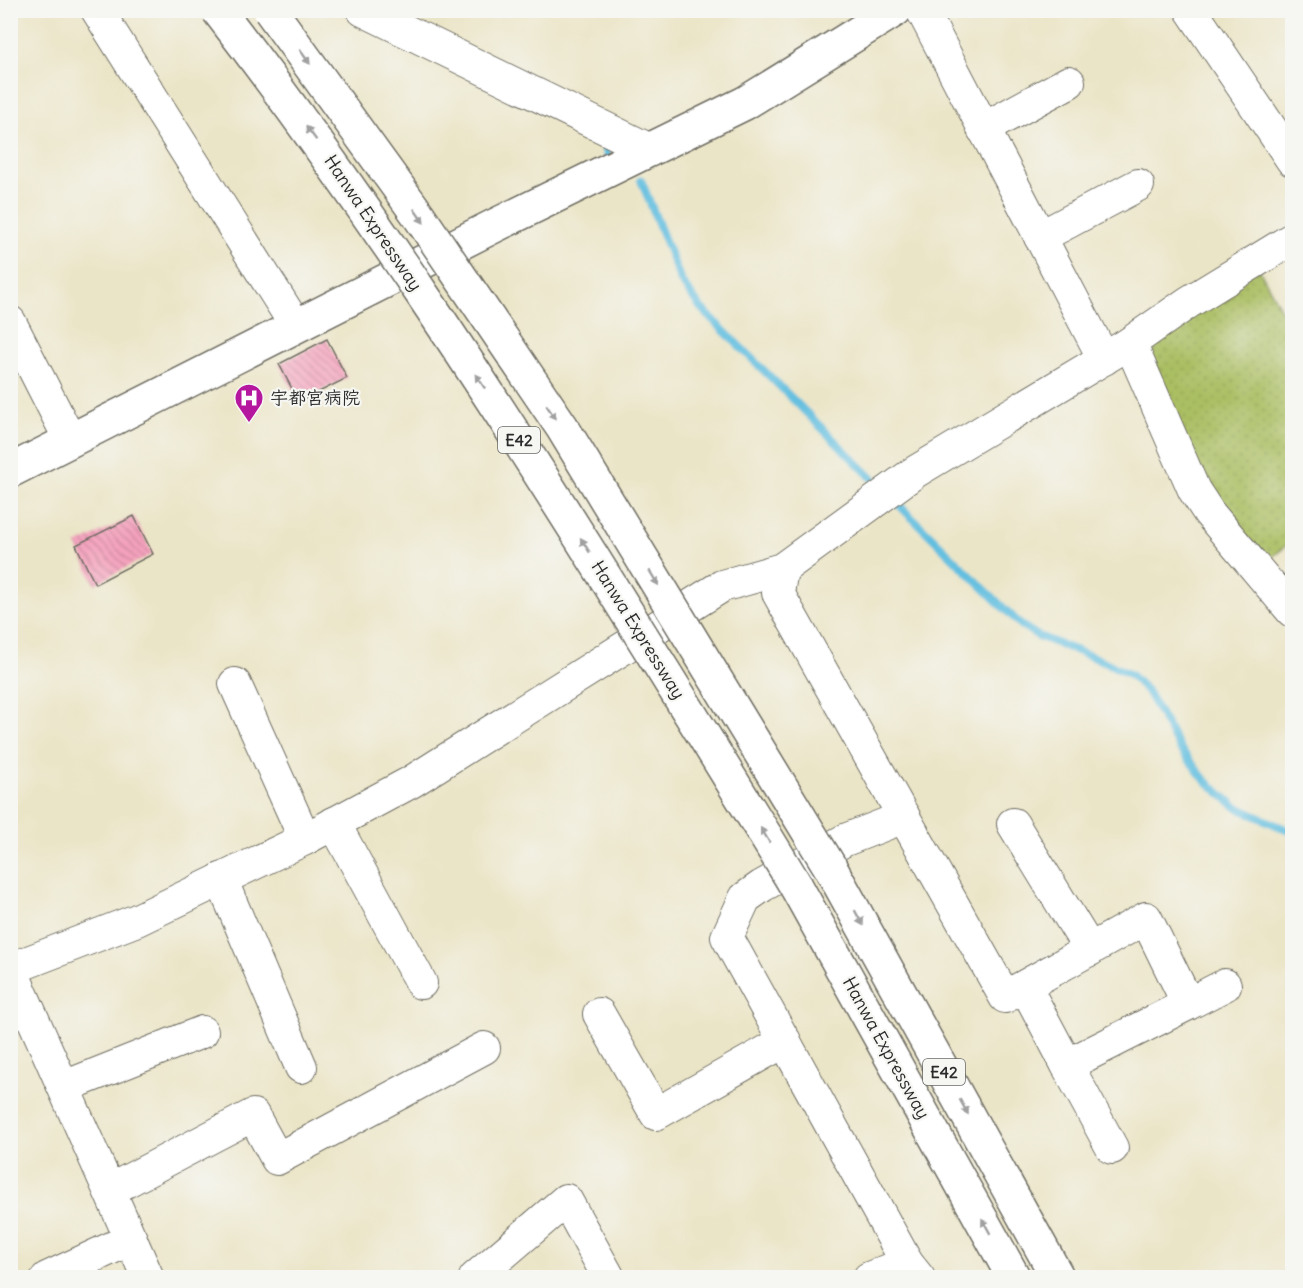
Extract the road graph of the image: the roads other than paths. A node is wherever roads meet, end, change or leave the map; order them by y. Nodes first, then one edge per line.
1 (97, 10) edge
2 (218, 10) edge
3 (270, 10) edge
4 (363, 10) edge
5 (895, 10) edge
6 (922, 10) edge
7 (1191, 10) edge
8 (1070, 82) dead end
9 (983, 129) junction
10 (650, 150) junction
11 (1293, 160) edge
12 (1138, 185) dead end
13 (1040, 237) junction
14 (1293, 239) edge
15 (10, 322) edge
16 (296, 326) junction
17 (1130, 343) junction
18 (1104, 359) junction
19 (70, 440) junction
20 (10, 471) edge
21 (782, 569) junction
22 (1293, 611) edge
23 (235, 684) dead end
24 (904, 817) junction
25 (333, 823) junction
26 (1014, 824) dead end
27 (304, 839) junction
28 (220, 879) junction
29 (1090, 950) junction
30 (11, 968) edge
31 (421, 982) dead end
32 (1226, 985) dead end
33 (1025, 986) junction
34 (1188, 1004) junction
35 (599, 1014) dead end
36 (202, 1032) dead end
37 (785, 1041) junction
38 (484, 1048) dead end
39 (1067, 1065) junction
40 (301, 1067) dead end
41 (64, 1087) junction
42 (1112, 1148) dead end
43 (110, 1190) junction
44 (131, 1239) junction
45 (913, 1270) edge
46 (47, 1278) edge
47 (148, 1278) edge
48 (475, 1278) edge
49 (609, 1278) edge
50 (869, 1278) edge
51 (1014, 1278) edge
52 (1058, 1278) edge

1 - 16 street
51 -> 2 main road, Hanwa Expressway / E42, bridge
3 -> 52 main road, E42, bridge
4 - 10 street
5 - 10 main road
6 - 9 street
7 - 11 street
8 - 9 street
9 - 13 street
10 - 16 main road
12 - 13 street
13 - 18 street
14 - 17 street
15 - 19 street
16 - 19 main road
17 - 18 street
17 - 22 street
18 - 21 street
19 - 20 main road
21 - 24 street
21 - 25 street
23 - 27 street
24 - 33 street
24 - 37 street
25 - 27 street
25 - 31 street
26 - 29 street
27 - 28 street
28 - 30 street
28 - 40 street
29 - 33 street
29 - 34 street
30 - 41 street
32 - 34 street
33 - 39 street
34 - 39 street
35 - 37 street
36 - 41 street
37 - 45 street
38 - 43 street
39 - 42 street
41 - 43 street
43 - 44 street
44 - 46 street
44 - 47 street
45 - 50 street
48 - 49 street

